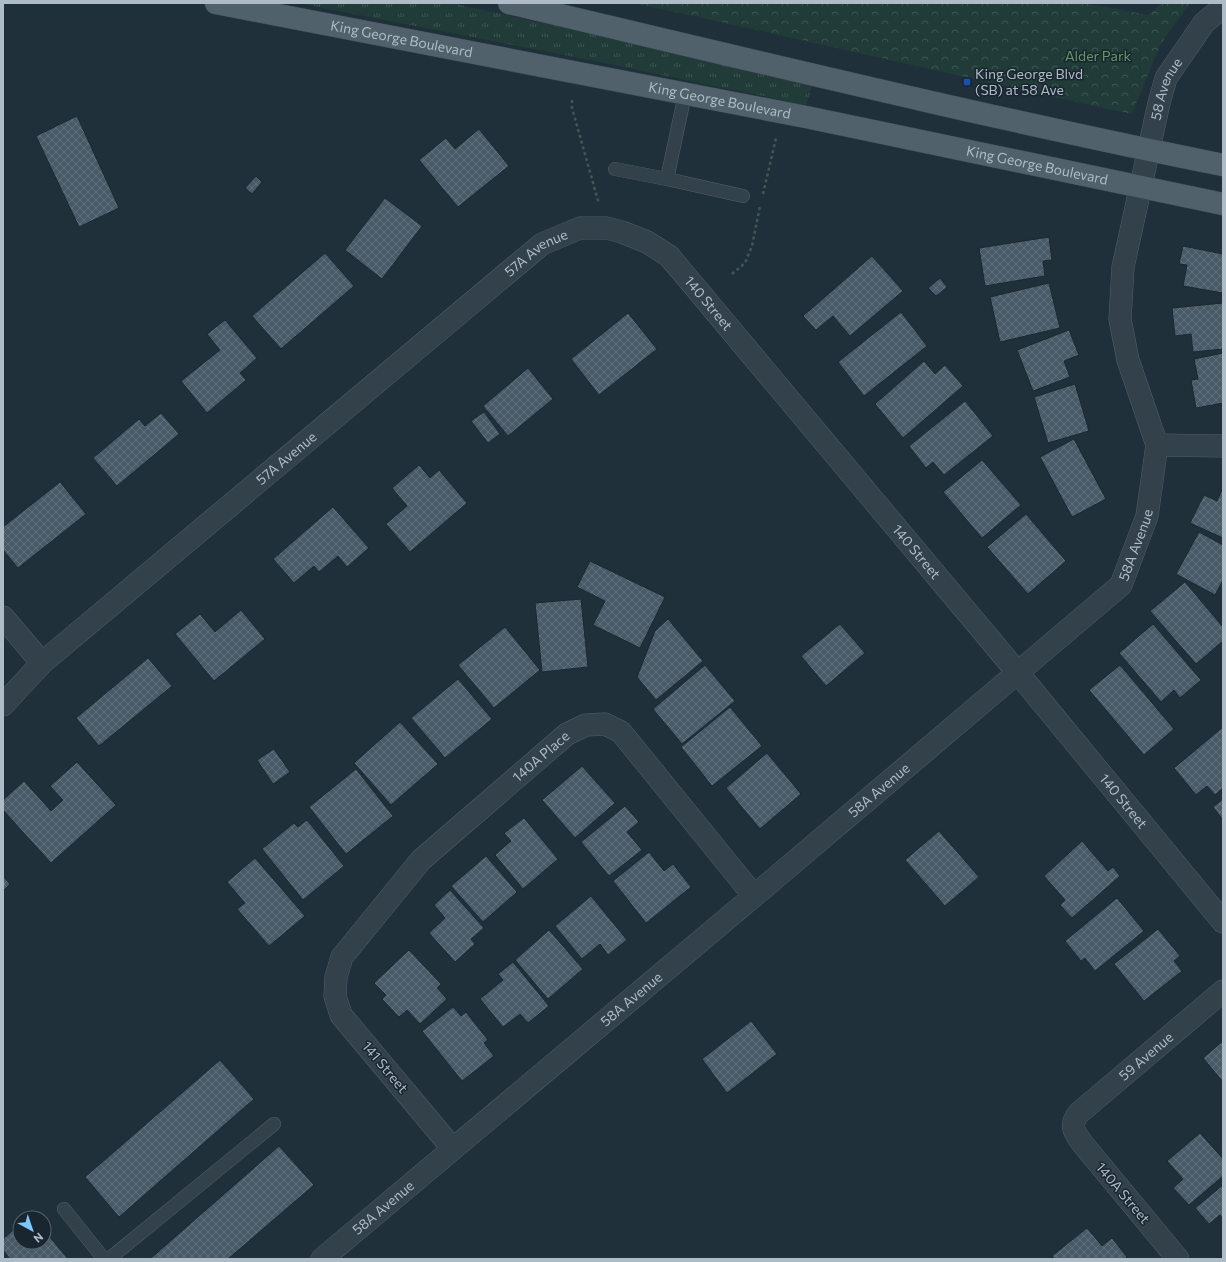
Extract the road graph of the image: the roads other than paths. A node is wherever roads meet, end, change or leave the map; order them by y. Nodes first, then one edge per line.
1 (216, 3) edge
2 (509, 3) edge
3 (1223, 7) edge
4 (686, 94) junction
5 (1149, 150) junction
6 (1223, 165) edge
7 (615, 169) dead end
8 (667, 180) junction
9 (1140, 188) junction
10 (743, 196) dead end
11 (1223, 204) edge
12 (580, 228) joint
13 (1157, 444) junction
14 (1223, 446) edge
15 (3, 617) edge
16 (42, 663) junction
17 (1018, 673) junction
18 (3, 704) edge
19 (754, 896) junction
20 (1223, 922) edge
21 (336, 977) joint
22 (1223, 991) edge
23 (274, 1124) dead end
24 (1074, 1124) joint
25 (453, 1149) junction
26 (64, 1209) dead end
27 (104, 1259) edge
28 (109, 1259) edge
29 (322, 1259) edge
30 (1178, 1259) edge

1 - 4 main road, King George Boulevard
2 - 5 main road
3 - 5 street, 58 Avenue
4 - 8 lane
4 - 9 main road, King George Boulevard
5 - 6 main road
5 - 9 street, 58 Avenue
7 - 8 lane
8 - 10 lane
9 - 11 main road, King George Boulevard
9 - 13 street, 58A Avenue
12 - 16 street, 57A Avenue
12 - 17 street, 140 Street
13 - 14 street
13 - 17 street, 58A Avenue
15 - 16 street
16 - 18 street, 57A Avenue
17 - 19 street, 58A Avenue
17 - 20 street, 140 Street
19 - 21 street, 140A Place
19 - 25 street, 58A Avenue
21 - 25 street, 141 Street
22 - 24 street, 59 Avenue
23 - 28 lane
24 - 30 street, 140A Street
25 - 29 street, 58A Avenue
26 - 27 lane

